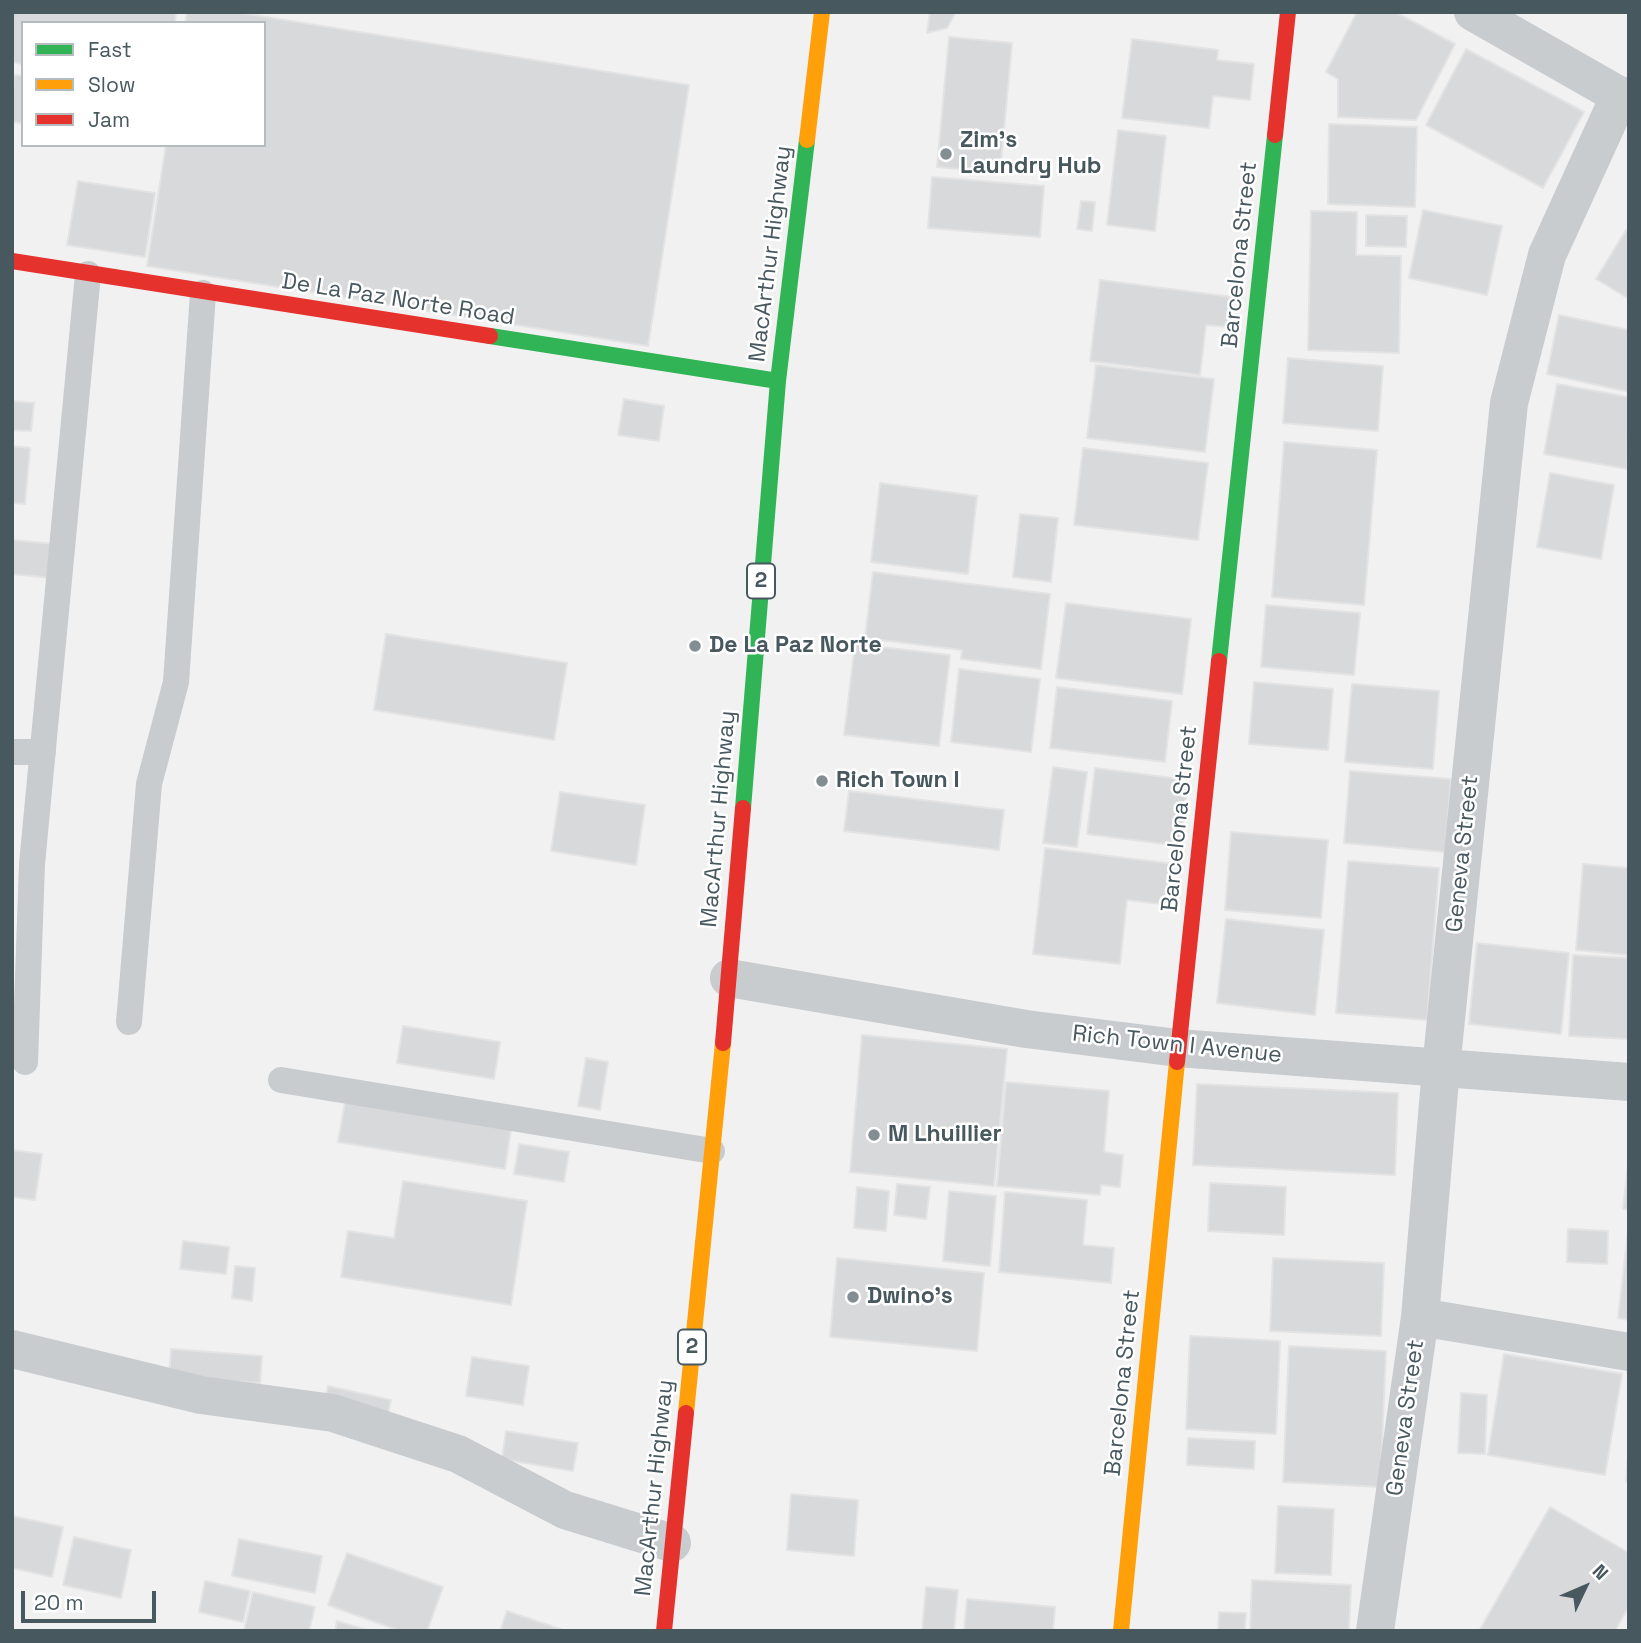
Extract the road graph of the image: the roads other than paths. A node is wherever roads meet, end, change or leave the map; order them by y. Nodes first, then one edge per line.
1 (822, 12) edge
2 (1289, 12) edge
3 (1473, 12) edge
4 (1624, 98) edge
5 (12, 261) edge
6 (88, 274) junction
7 (204, 293) junction
8 (778, 381) junction
9 (12, 752) edge
10 (43, 752) junction
11 (729, 978) junction
12 (129, 1022) dead end
13 (1178, 1048) junction
14 (25, 1062) dead end
15 (1441, 1068) junction
16 (281, 1080) dead end
17 (1629, 1082) edge
18 (712, 1151) junction
19 (1420, 1317) junction
20 (12, 1349) edge
21 (1629, 1352) edge
22 (672, 1544) junction
23 (664, 1631) edge
24 (1121, 1631) edge
25 (1375, 1631) edge

1 - 8 main road, MacArthur Highway / 2
2 - 13 main road, Barcelona Street
3 - 4 street
4 - 15 street, Geneva Street
5 - 6 main road, De La Paz Norte Road
6 - 7 main road, De La Paz Norte Road
6 - 10 lane
7 - 8 main road, De La Paz Norte Road
7 - 12 lane
8 - 11 main road, MacArthur Highway / 2
9 - 10 lane
10 - 14 lane
11 - 13 street, Rich Town I Avenue
11 - 18 main road, MacArthur Highway / 2
13 - 15 street, Rich Town I Avenue
13 - 24 main road, Barcelona Street
15 - 17 street, Rich Town I Avenue
15 - 19 street, Geneva Street
16 - 18 lane
18 - 22 main road, MacArthur Highway / 2
19 - 21 street
19 - 25 street, Geneva Street
20 - 22 street
22 - 23 main road, MacArthur Highway / 2

